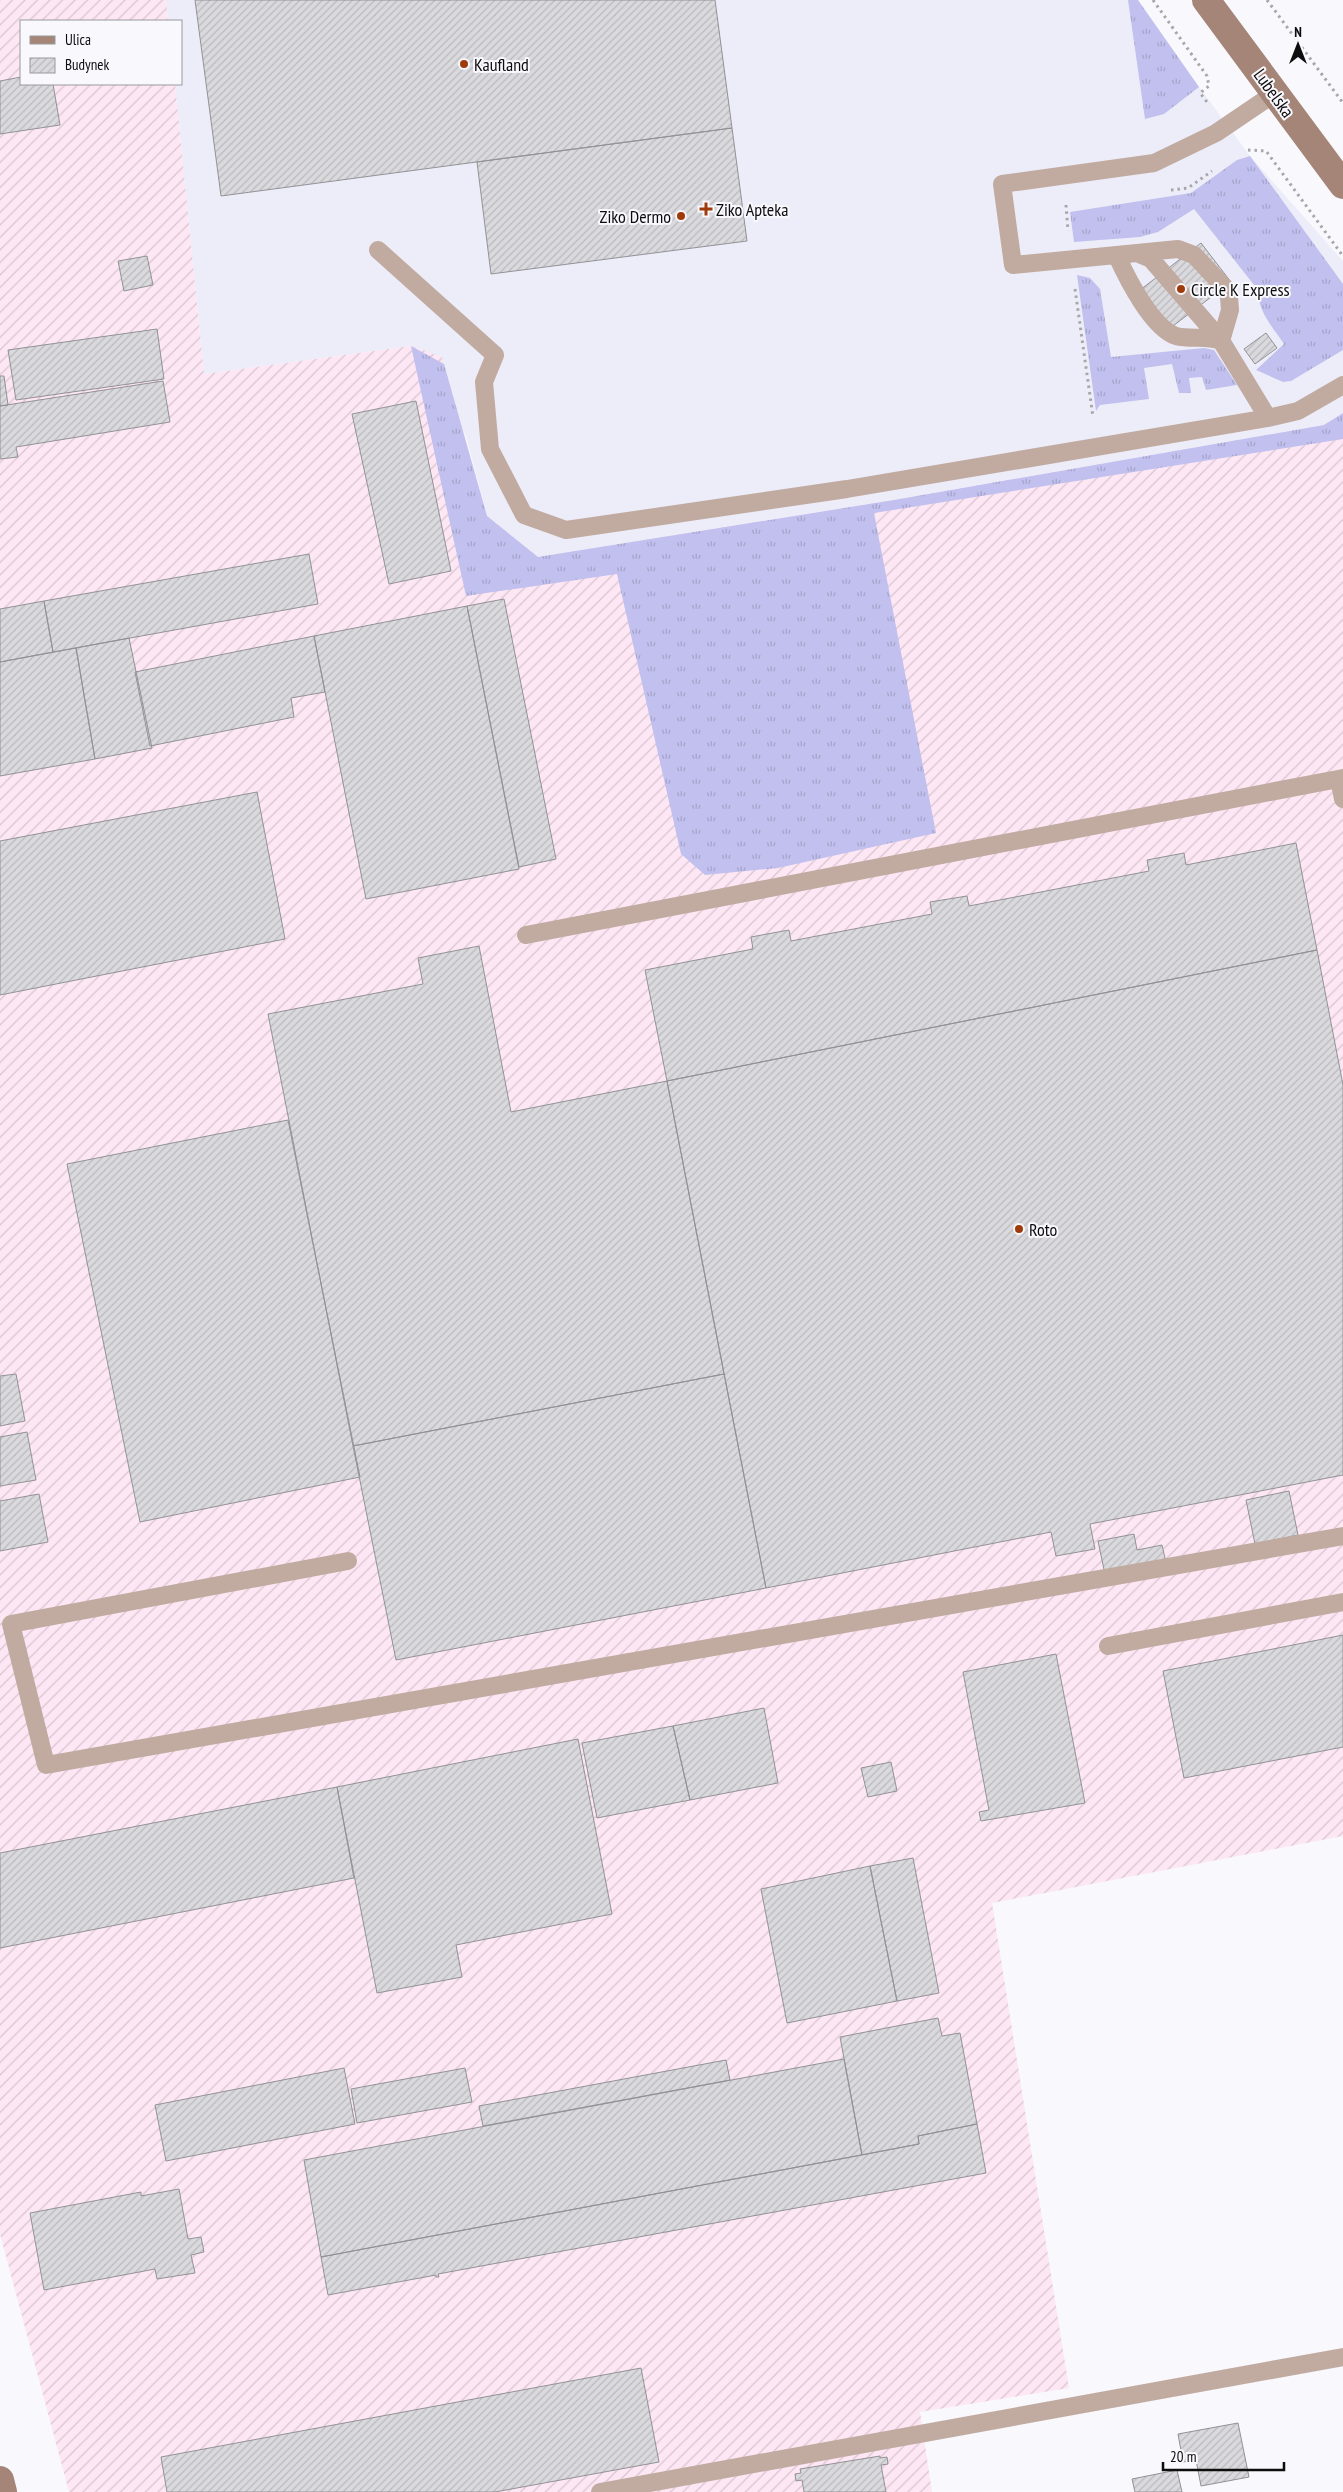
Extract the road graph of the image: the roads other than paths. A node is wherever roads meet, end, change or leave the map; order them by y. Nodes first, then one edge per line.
1 (1206, 0) edge
2 (1274, 93) junction
3 (1343, 186) edge
4 (378, 250) dead end
5 (1139, 254) junction
6 (1117, 256) junction
7 (1221, 341) junction
8 (1343, 385) edge
9 (1268, 418) junction
10 (1341, 778) edge
11 (1343, 799) edge
12 (526, 935) dead end
13 (1343, 1536) edge
14 (348, 1560) dead end
15 (1343, 1602) edge
16 (1108, 1646) dead end
17 (1343, 2357) edge
18 (0, 2480) edge
19 (3, 2492) edge
20 (600, 2492) edge

1 - 2 main road, Lubelska
2 - 3 main road, Lubelska
2 - 6 lane
4 - 9 lane
5 - 6 lane
5 - 7 lane
5 - 7 lane
6 - 7 lane
7 - 9 lane
8 - 9 lane
10 - 11 lane
10 - 12 lane
13 - 14 lane
15 - 16 lane
17 - 20 lane
18 - 19 main road

